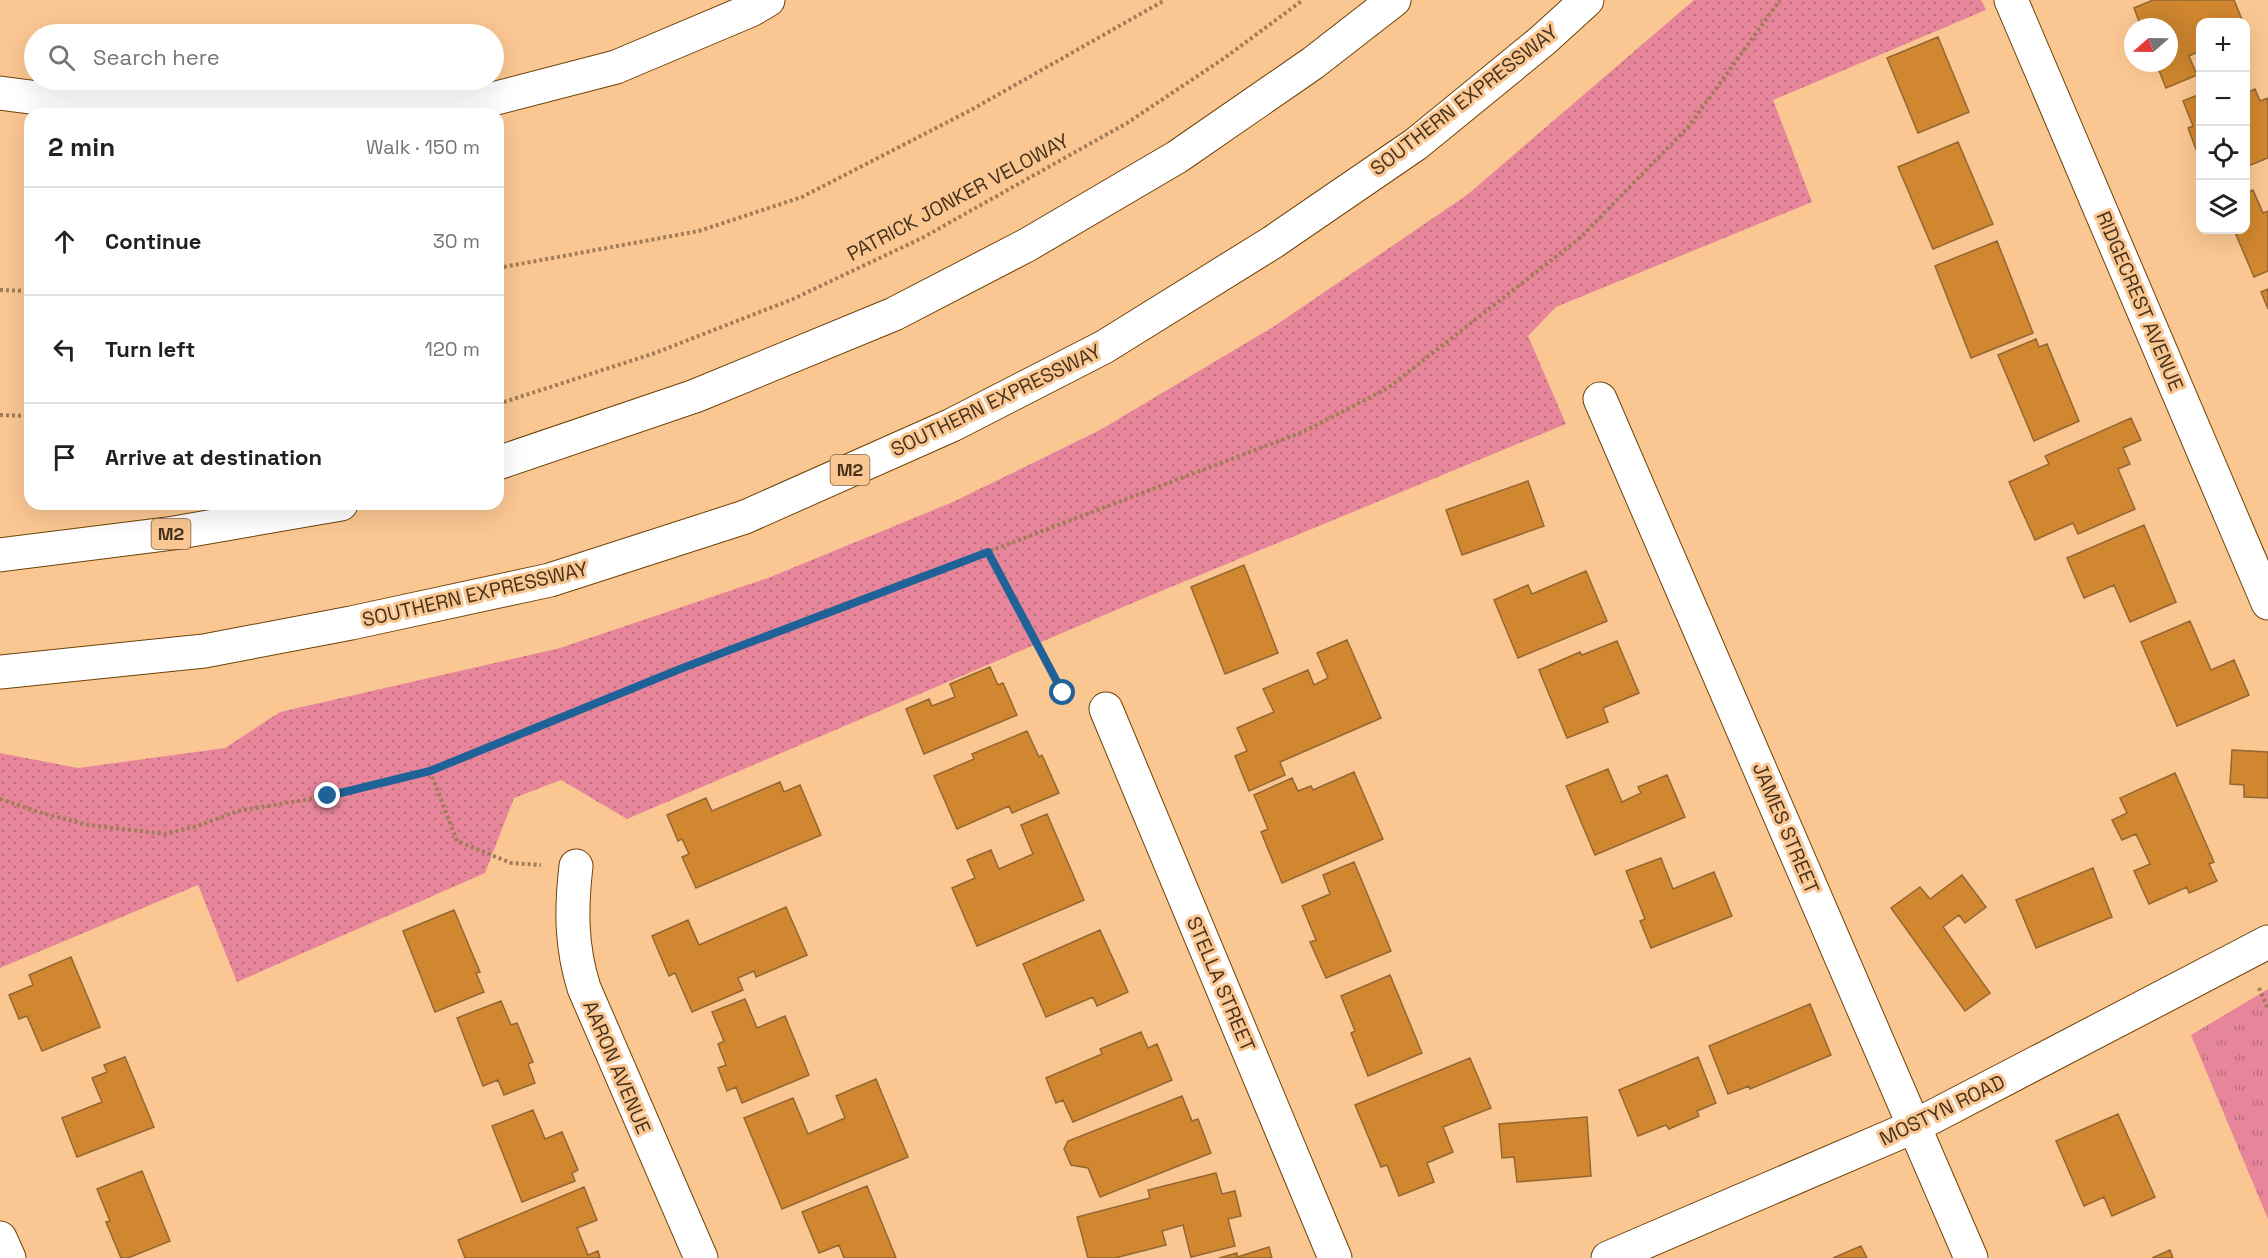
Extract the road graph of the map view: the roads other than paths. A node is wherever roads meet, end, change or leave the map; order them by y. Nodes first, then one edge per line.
1 (768, 0) edge
2 (1394, 0) edge
3 (1587, 0) edge
4 (2011, 0) edge
5 (0, 93) edge
6 (1600, 399) dead end
7 (504, 461) edge
8 (307, 510) edge
9 (0, 555) edge
10 (2268, 603) edge
11 (0, 672) edge
12 (1106, 709) road end
13 (576, 866) road end
14 (2268, 942) edge
15 (1915, 1126) junction
16 (0, 1238) edge
17 (9, 1258) edge
18 (701, 1258) edge
19 (1335, 1258) edge
20 (1608, 1258) edge
21 (1971, 1258) edge

1 - 5 main road
2 - 7 main road
3 - 11 main road, SOUTHERN EXPRESSWAY / M2
4 - 10 main road, RIDGECREST AVENUE
6 - 15 main road, JAMES STREET
8 - 9 main road, M2
12 - 19 main road, STELLA STREET
13 - 18 main road, AARON AVENUE
14 - 15 main road, MOSTYN ROAD
15 - 20 main road, MOSTYN ROAD
15 - 21 main road, JAMES STREET
16 - 17 main road

